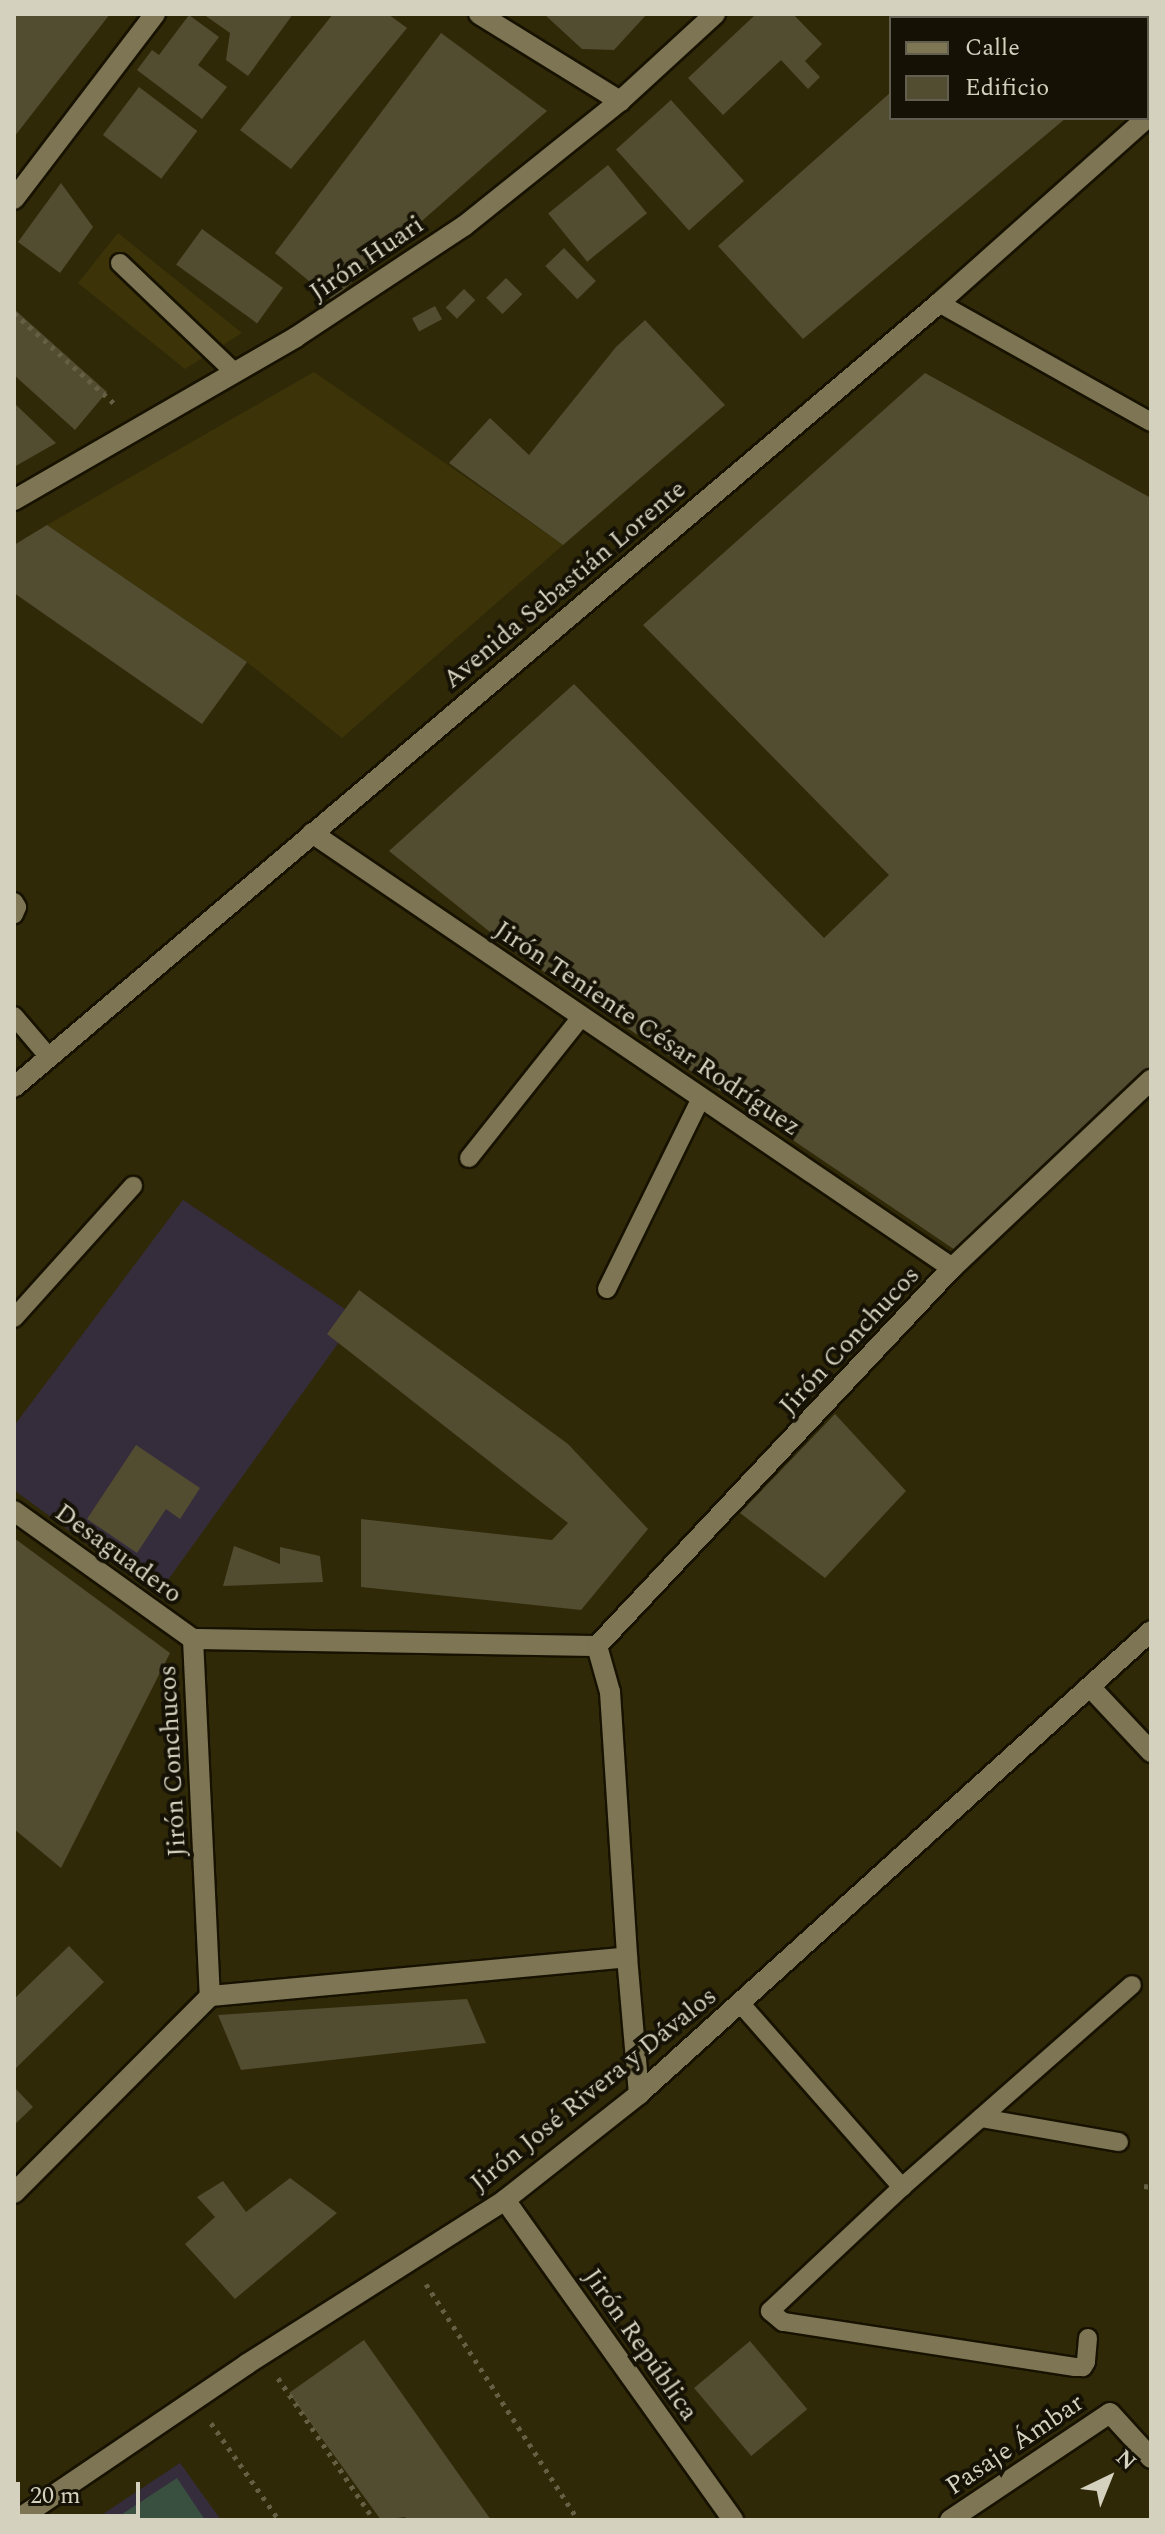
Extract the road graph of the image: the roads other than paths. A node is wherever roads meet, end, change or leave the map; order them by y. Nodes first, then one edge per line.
1 (155, 14) edge
2 (479, 14) edge
3 (715, 14) edge
4 (620, 101) junction
5 (1145, 120) edge
6 (14, 199) edge
7 (120, 263) dead end
8 (939, 303) junction
9 (235, 373) junction
10 (1151, 422) edge
11 (14, 500) edge
12 (312, 833) junction
13 (14, 902) edge
14 (14, 914) edge
15 (14, 1016) edge
16 (582, 1016) junction
17 (48, 1056) junction
18 (1151, 1080) edge
19 (14, 1087) edge
20 (701, 1098) junction
21 (469, 1158) dead end
22 (133, 1186) dead end
23 (952, 1268) junction
24 (607, 1289) dead end
25 (14, 1318) edge
26 (14, 1511) edge
27 (1151, 1631) edge
28 (193, 1639) junction
29 (597, 1646) junction
30 (1091, 1688) junction
31 (1151, 1752) edge
32 (627, 1957) junction
33 (1132, 1985) dead end
34 (210, 1996) junction
35 (741, 2004) junction
36 (639, 2094) junction
37 (981, 2118) junction
38 (1119, 2142) dead end
39 (902, 2187) junction
40 (14, 2193) edge
41 (505, 2200) junction
42 (1088, 2338) dead end
43 (1151, 2458) edge
44 (17, 2520) edge
45 (733, 2520) edge
46 (950, 2520) edge

1 - 6 street
2 - 4 street
3 - 4 street, Jirón Huari
4 - 9 street, Jirón Huari
5 - 8 street, Avenida Sebastián Lorente
7 - 9 lane
8 - 10 lane
8 - 12 street, Avenida Sebastián Lorente
9 - 11 street, Jirón Huari
12 - 16 street, Jirón Teniente César Rodríguez
12 - 17 street, Avenida Sebastián Lorente
13 - 14 lane
15 - 17 lane
16 - 20 street, Jirón Teniente César Rodríguez
16 - 21 lane
17 - 19 street, Avenida Sebastián Lorente
18 - 23 street, Jirón Conchucos
20 - 23 street, Jirón Teniente César Rodríguez
20 - 24 lane
22 - 25 lane
23 - 29 street, Jirón Conchucos
26 - 28 street, Desaguadero
27 - 30 street, Jirón José Rivera y Dávalos
28 - 29 street, Jirón Conchucos
28 - 34 street, Jirón Conchucos
29 - 32 street
30 - 31 street
30 - 35 street, Jirón José Rivera y Dávalos
32 - 34 street
32 - 36 street
33 - 37 lane
34 - 40 street
35 - 36 street, Jirón José Rivera y Dávalos
35 - 39 lane
36 - 41 street, Jirón José Rivera y Dávalos
37 - 38 lane
37 - 39 lane
39 - 42 lane
41 - 44 street, Jirón José Rivera y Dávalos
41 - 45 street, Jirón República
43 - 46 street, Pasaje Ámbar

